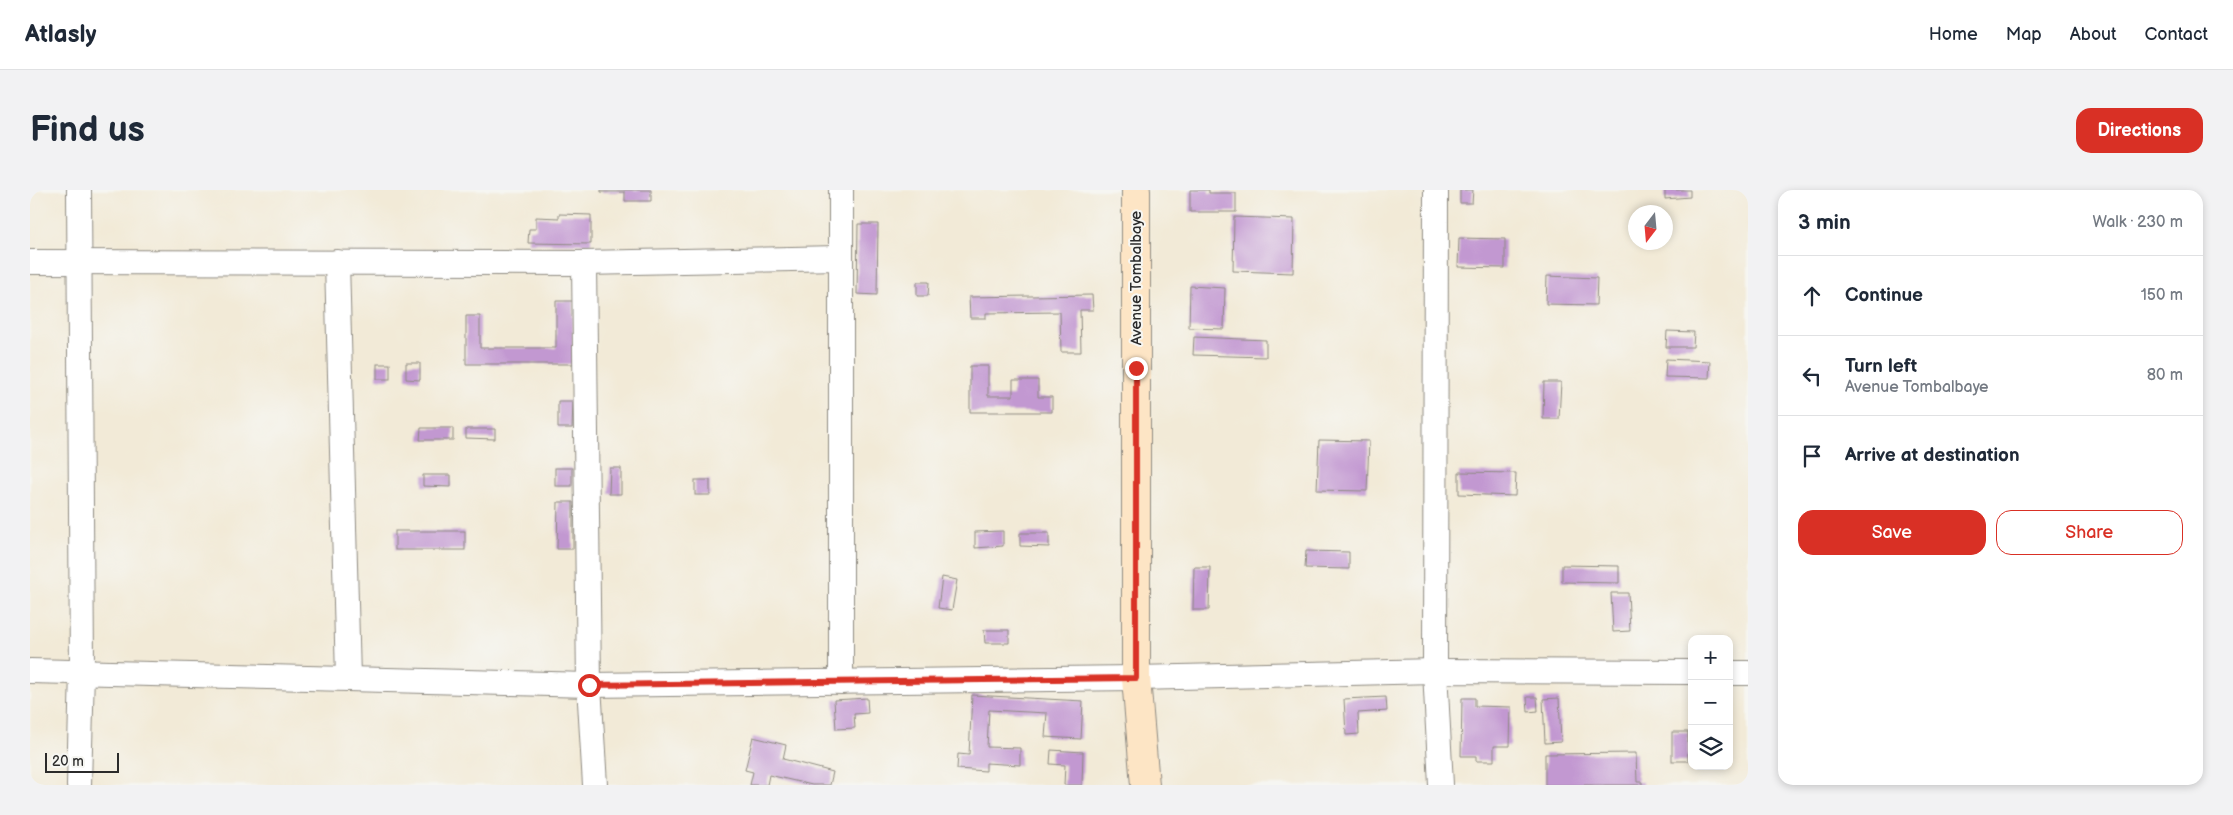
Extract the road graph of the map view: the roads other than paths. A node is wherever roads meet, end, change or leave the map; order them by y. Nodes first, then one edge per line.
1 (79, 190) edge
2 (841, 190) edge
3 (1136, 190) edge
4 (1436, 190) edge
5 (840, 258) junction
6 (80, 261) junction
7 (30, 262) edge
8 (337, 262) junction
9 (584, 263) junction
10 (30, 671) edge
11 (82, 671) junction
12 (1434, 671) junction
13 (1688, 672) edge
14 (1733, 672) edge
15 (1748, 673) edge
16 (348, 678) junction
17 (1136, 678) junction
18 (841, 682) junction
19 (589, 685) junction
20 (79, 785) edge
21 (595, 785) edge
22 (1145, 785) edge
23 (1441, 785) edge

1 - 6 street
2 - 5 street
3 - 17 main road, Avenue Tombalbaye
4 - 12 street
5 - 9 street
5 - 18 street
6 - 7 street
6 - 8 street
6 - 11 street
8 - 9 street
8 - 16 street
9 - 19 street
10 - 11 street
11 - 16 street
11 - 20 street
12 - 13 street
12 - 17 street
12 - 23 street
14 - 15 street
16 - 19 street
17 - 18 street
17 - 22 main road, Avenue Tombalbaye
18 - 19 street
19 - 21 street

